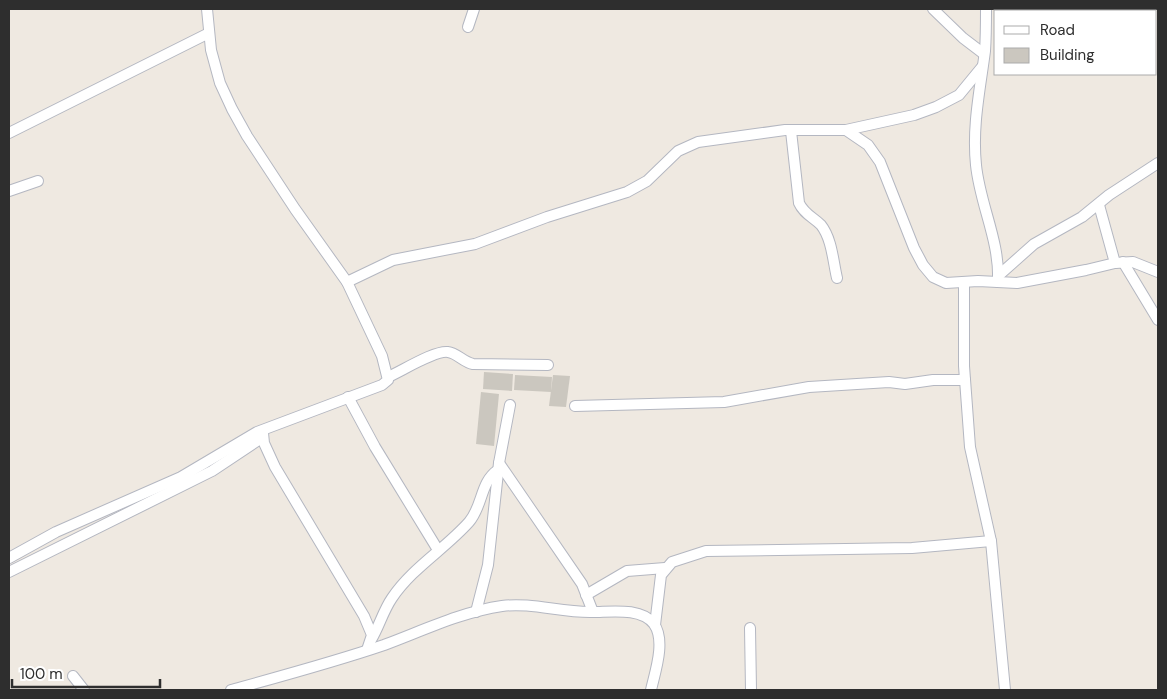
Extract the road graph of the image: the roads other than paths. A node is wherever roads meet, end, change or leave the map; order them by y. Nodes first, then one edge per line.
1 (207, 9) edge
2 (474, 9) edge
3 (932, 9) edge
4 (986, 9) edge
5 (468, 26) dead end
6 (209, 33) junction
7 (984, 54) junction
8 (982, 67) junction
9 (791, 130) junction
10 (846, 130) junction
11 (9, 133) edge
12 (1158, 163) edge
13 (38, 181) dead end
14 (9, 190) edge
15 (1099, 205) junction
16 (1119, 262) junction
17 (1158, 272) edge
18 (837, 278) dead end
19 (998, 279) junction
20 (347, 282) junction
21 (964, 282) junction
22 (1158, 320) edge
23 (548, 365) dead end
24 (388, 377) junction
25 (965, 380) junction
26 (348, 397) junction
27 (510, 405) dead end
28 (575, 406) dead end
29 (263, 434) junction
30 (499, 467) junction
31 (991, 541) junction
32 (438, 550) junction
33 (9, 558) edge
34 (665, 568) junction
35 (9, 572) edge
36 (586, 595) junction
37 (476, 612) junction
38 (593, 612) junction
39 (654, 625) junction
40 (750, 628) dead end
41 (371, 640) junction
42 (368, 650) junction
43 (73, 676) dead end
44 (84, 690) edge
45 (232, 690) edge
46 (651, 690) edge
47 (751, 690) edge
48 (1005, 690) edge

1 - 6 street
2 - 5 street
3 - 7 street
4 - 7 street
6 - 11 street
6 - 20 street
7 - 8 street
8 - 10 street
8 - 19 street
9 - 10 street
9 - 18 street
9 - 20 street
10 - 21 street
12 - 15 street
13 - 14 street
15 - 16 street
15 - 19 street
16 - 17 street
16 - 19 street
16 - 22 street
19 - 21 street
20 - 24 street
21 - 25 street
23 - 24 street
24 - 26 street
25 - 28 street
25 - 31 street
26 - 29 street
26 - 32 street
27 - 30 street
29 - 33 street
29 - 35 street
29 - 41 street
30 - 32 street
30 - 36 street
30 - 37 street
31 - 34 street
31 - 48 street
32 - 41 street
34 - 36 street
34 - 39 street
36 - 38 street
37 - 38 street
37 - 42 street
38 - 39 street
39 - 46 street
40 - 47 street
41 - 42 street
42 - 45 street
43 - 44 street

